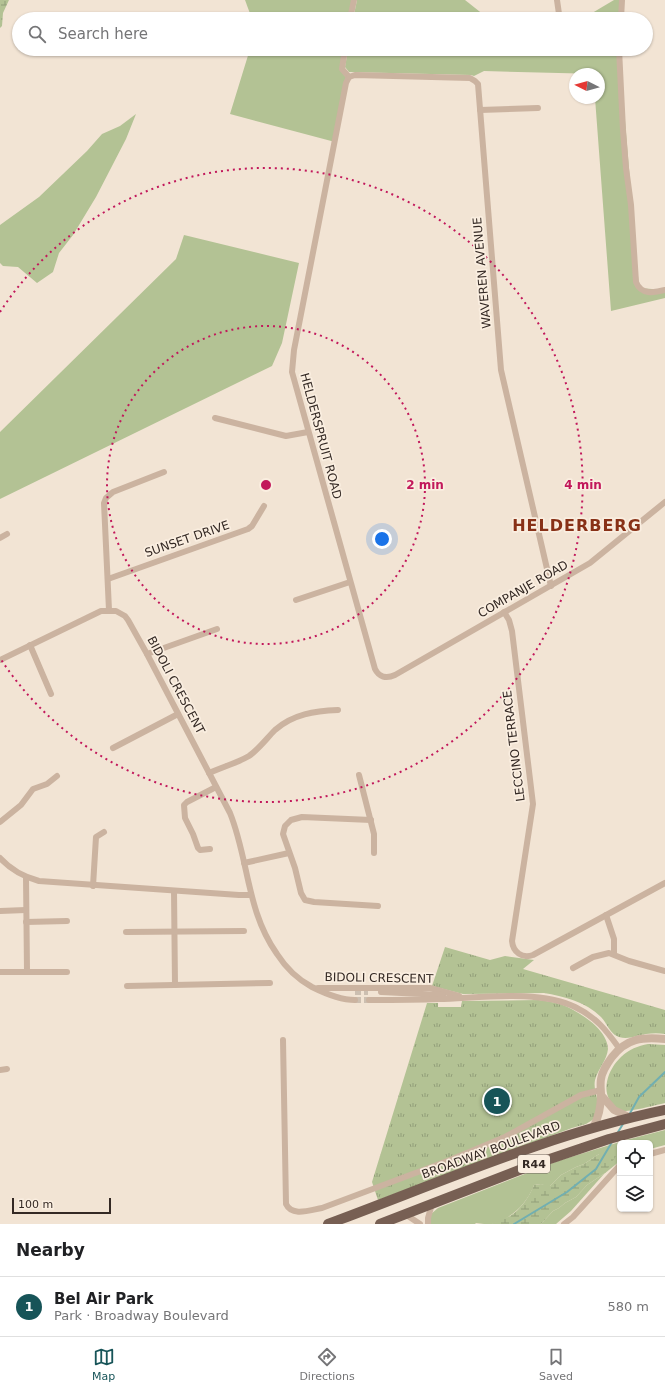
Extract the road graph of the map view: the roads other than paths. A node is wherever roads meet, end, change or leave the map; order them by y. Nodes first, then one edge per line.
1 (354, 0) edge
2 (557, 0) edge
3 (622, 0) edge
4 (351, 12) edge
5 (559, 12) edge
6 (621, 12) edge
7 (344, 56) edge
8 (619, 56) edge
9 (349, 77) junction
10 (538, 108) dead end
11 (480, 110) junction
12 (665, 290) edge
13 (215, 418) dead end
14 (308, 432) junction
15 (164, 472) dead end
16 (665, 502) edge
17 (264, 506) dead end
18 (7, 534) dead end
19 (0, 538) edge
20 (108, 579) junction
21 (350, 582) junction
22 (551, 586) junction
23 (296, 600) dead end
24 (109, 610) junction
25 (504, 612) junction
26 (217, 630) dead end
27 (30, 645) junction
28 (147, 654) junction
29 (0, 660) edge
30 (382, 676) joint
31 (51, 694) dead end
32 (338, 710) dead end
33 (178, 714) junction
34 (112, 748) dead end
35 (209, 773) junction
36 (57, 776) dead end
37 (358, 776) dead end
38 (216, 787) junction
39 (371, 820) junction
40 (0, 822) edge
41 (104, 832) dead end
42 (210, 849) dead end
43 (289, 853) junction
44 (374, 853) dead end
45 (0, 858) edge
46 (244, 863) junction
47 (26, 877) junction
48 (665, 883) edge
49 (93, 886) junction
50 (174, 891) junction
51 (251, 895) junction
52 (378, 906) dead end
53 (26, 910) junction
54 (0, 911) edge
55 (606, 915) junction
56 (66, 921) dead end
57 (26, 922) junction
58 (174, 931) junction
59 (244, 931) dead end
60 (126, 932) dead end
61 (614, 954) junction
62 (573, 968) dead end
63 (27, 971) junction
64 (665, 971) edge
65 (0, 972) edge
66 (67, 972) dead end
67 (270, 983) dead end
68 (175, 985) junction
69 (126, 986) dead end
70 (316, 988) junction
71 (443, 995) junction
72 (665, 1039) edge
73 (283, 1040) dead end
74 (619, 1048) junction
75 (601, 1093) junction
76 (665, 1110) edge
77 (629, 1117) junction
78 (665, 1124) edge
79 (593, 1128) junction
80 (665, 1150) edge
81 (653, 1153) edge
82 (617, 1168) edge
83 (432, 1204) junction
84 (405, 1214) junction
85 (328, 1224) edge
86 (380, 1224) edge
87 (420, 1224) edge
88 (428, 1224) edge
89 (564, 1224) edge

1 - 4 street
2 - 5 street
3 - 6 street
7 - 9 street
8 - 12 street
9 - 11 street, WAVEREN AVENUE
9 - 14 street, HELDERSPRUIT ROAD
10 - 11 street
11 - 22 street, WAVEREN AVENUE
13 - 14 street
14 - 21 street, HELDERSPRUIT ROAD
15 - 20 street
16 - 22 street, COMPANJE ROAD
17 - 20 street, SUNSET DRIVE
18 - 19 street
20 - 24 street
21 - 23 street
21 - 30 street, HELDERSPRUIT ROAD
22 - 25 street, COMPANJE ROAD
24 - 27 street
24 - 28 street, BIDOLI CRESCENT
25 - 30 street, COMPANJE ROAD
25 - 55 street, LECCINO TERRACE
26 - 28 street
27 - 29 street
27 - 31 street
28 - 33 street, BIDOLI CRESCENT
32 - 35 street
33 - 34 street
33 - 35 street, BIDOLI CRESCENT
35 - 38 street, BIDOLI CRESCENT
36 - 40 street
37 - 39 street
38 - 42 street
38 - 46 street, BIDOLI CRESCENT
39 - 43 street
39 - 44 street
41 - 49 street
43 - 46 street
43 - 52 street
45 - 47 street
46 - 51 street, BIDOLI CRESCENT
47 - 49 street
47 - 53 street
48 - 55 street
49 - 50 street
50 - 51 street
50 - 58 street
51 - 70 street, BIDOLI CRESCENT
53 - 54 street
53 - 57 street
55 - 61 street
56 - 57 street
57 - 63 street
58 - 59 street
58 - 60 street
58 - 68 street
61 - 62 street
61 - 64 street
63 - 65 street
63 - 66 street
67 - 68 street
68 - 69 street
70 - 70 street, BIDOLI CRESCENT
70 - 71 street, BIDOLI CRESCENT
71 - 71 street, BIDOLI CRESCENT
71 - 74 street, BIDOLI CRESCENT
72 - 74 street
73 - 75 street
74 - 75 street
75 - 77 street
75 - 79 street
76 - 77 main road, BROADWAY BOULEVARD / R44
77 - 79 main road, BROADWAY BOULEVARD / R44
78 - 83 main road, R44
79 - 85 main road, BROADWAY BOULEVARD / R44
80 - 81 street
82 - 89 street
83 - 84 main road, R44
83 - 88 street
84 - 86 main road, R44
84 - 87 street

